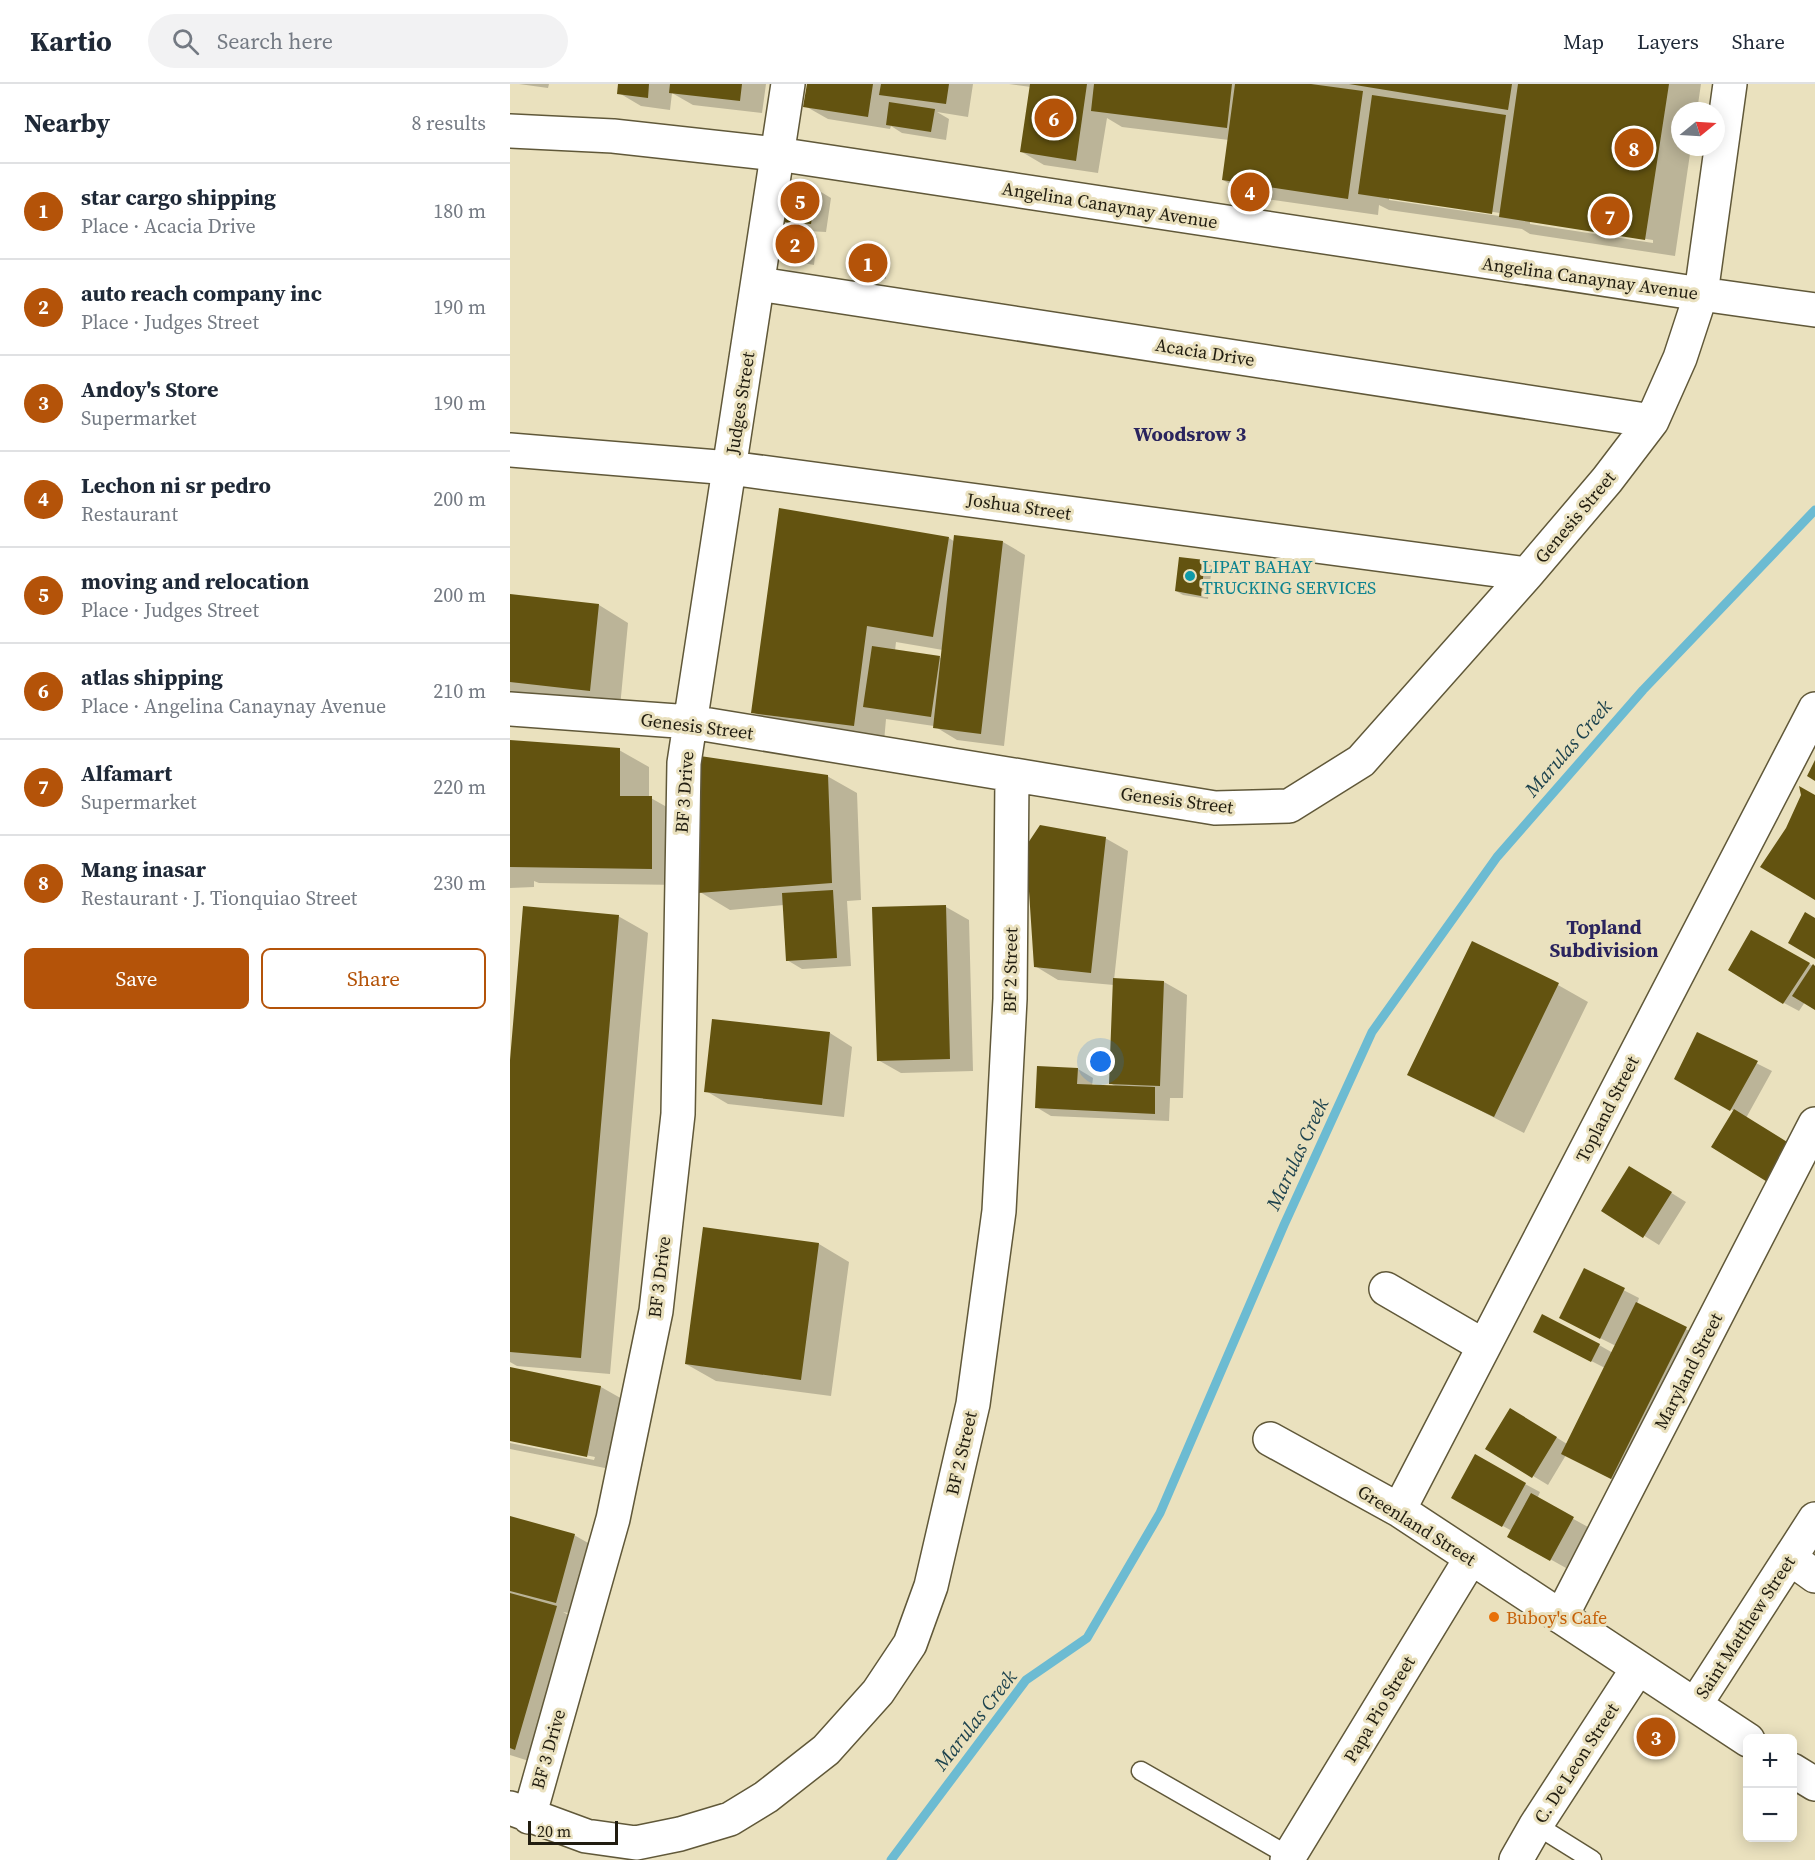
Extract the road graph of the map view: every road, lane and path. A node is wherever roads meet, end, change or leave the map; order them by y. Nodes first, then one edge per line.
1 (788, 84) edge
2 (1730, 84) edge
3 (510, 131) edge
4 (777, 154) junction
5 (759, 284) junction
6 (1701, 294) junction
7 (1815, 310) edge
8 (1652, 421) junction
9 (510, 450) edge
10 (730, 468) junction
11 (1527, 574) junction
12 (510, 709) edge
13 (1815, 709) edge
14 (691, 722) junction
15 (1012, 776) junction
16 (1815, 1124) edge
17 (1386, 1289) dead end
18 (1484, 1346) junction
19 (1270, 1439) dead end
20 (1399, 1510) junction
21 (1815, 1519) edge
22 (1471, 1558) junction
23 (1802, 1567) edge
24 (1561, 1617) junction
25 (1638, 1668) junction
26 (1695, 1705) junction
27 (1743, 1737) edge
28 (1141, 1771) dead end
29 (1797, 1773) edge
30 (1815, 1785) edge
31 (520, 1813) edge
32 (1536, 1825) junction
33 (1288, 1858) edge
34 (1516, 1860) edge
35 (1592, 1860) edge

1 - 4 street, Judges Street
2 - 6 street, Genesis Street
3 - 4 street, Angelina Canaynay Avenue
4 - 5 street, Judges Street
4 - 6 street, Angelina Canaynay Avenue
5 - 8 street, Acacia Drive
5 - 10 street, Judges Street
6 - 7 street, Angelina Canaynay Avenue
6 - 8 street, Genesis Street
8 - 11 street, Genesis Street
9 - 10 street, Joshua Street
10 - 11 street, Joshua Street
10 - 14 street, Judges Street
11 - 15 street, Genesis Street
12 - 14 street, Genesis Street
13 - 18 street, Topland Street
14 - 15 street, Genesis Street
14 - 31 street, BF 3 Drive
15 - 31 street, BF 2 Street
16 - 24 street, Maryland Street
17 - 18 street
18 - 20 street, Topland Street
19 - 20 street, Greenland Street
20 - 22 street, Greenland Street
21 - 23 street, Saint Matthew Street
22 - 24 street, Greenland Street
22 - 33 street, Papa Pio Street
23 - 26 street, Saint Matthew Street
24 - 25 street, Greenland Street
25 - 26 street, Greenland Street
25 - 32 street, C. De Leon Street
26 - 27 street, Greenland Street
28 - 33 lane
29 - 30 street
32 - 34 street, C. De Leon Street
32 - 35 lane

